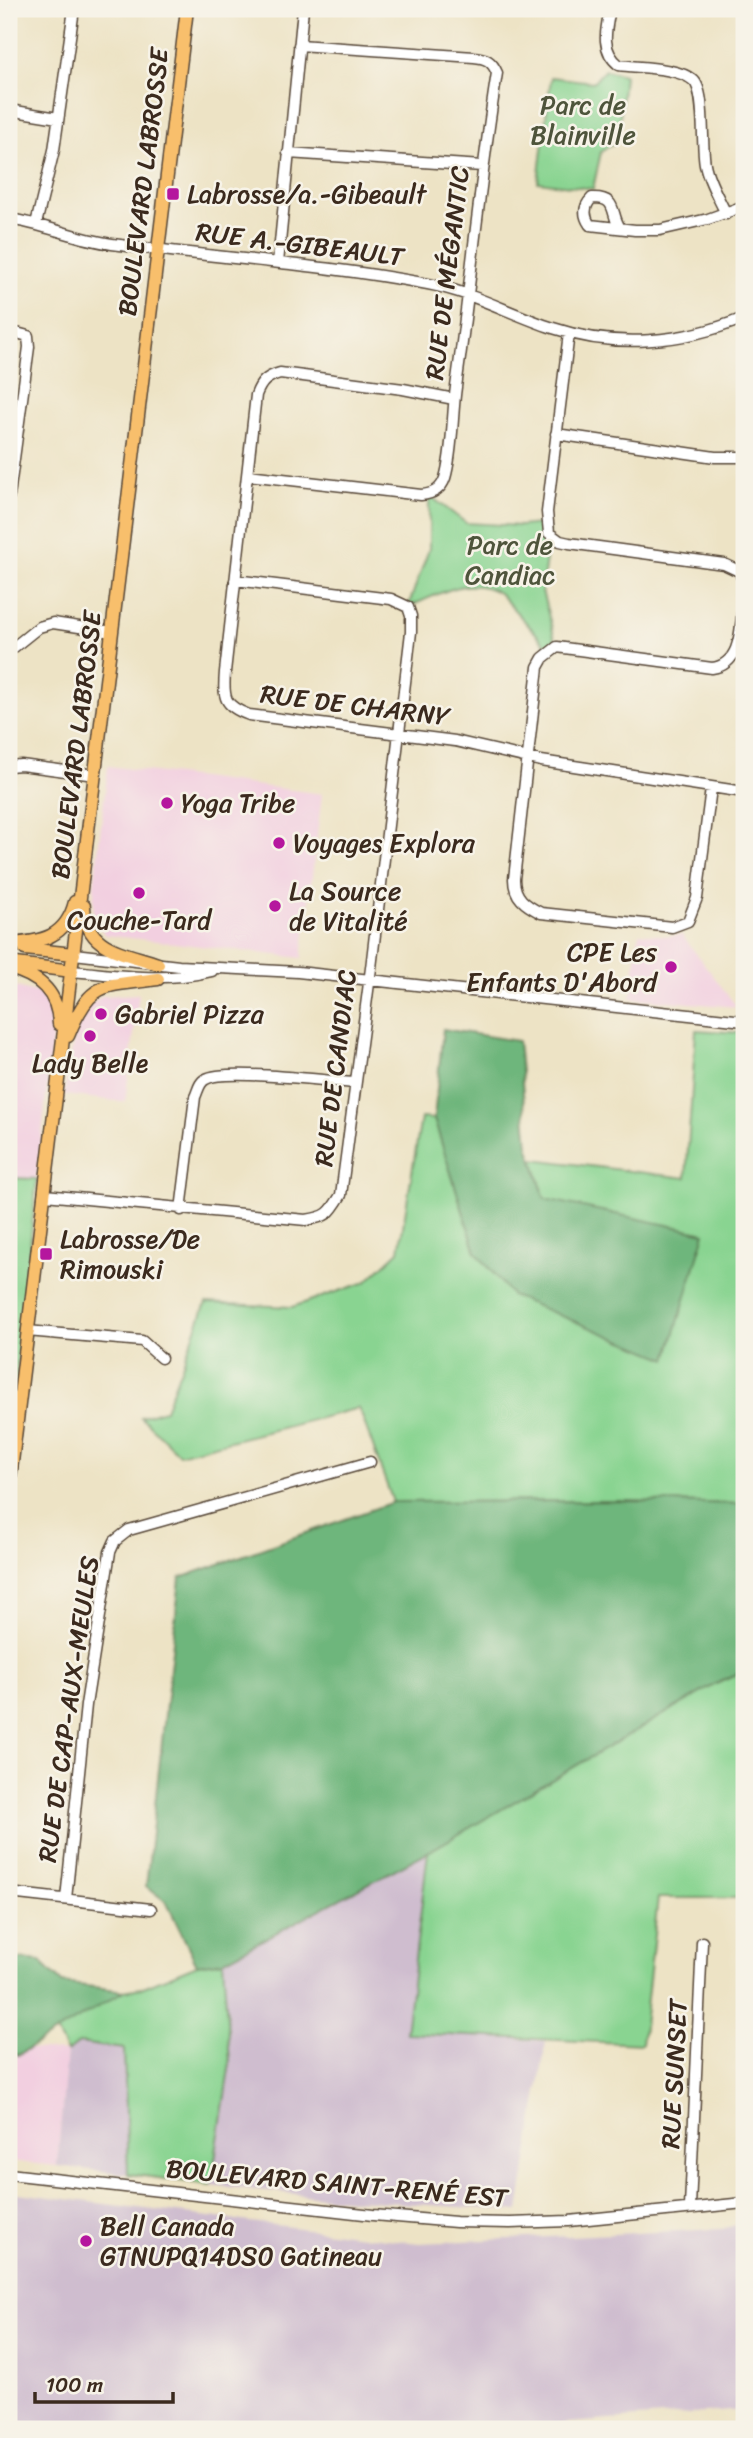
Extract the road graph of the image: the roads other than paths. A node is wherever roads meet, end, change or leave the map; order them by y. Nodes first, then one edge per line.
1 (74, 9) edge
2 (187, 9) edge
3 (303, 9) edge
4 (610, 9) edge
5 (299, 45) junction
6 (9, 110) edge
7 (58, 118) junction
8 (288, 153) junction
9 (482, 166) junction
10 (744, 206) edge
11 (726, 214) junction
12 (9, 219) edge
13 (36, 224) junction
14 (620, 228) dead end
15 (158, 249) junction
16 (278, 263) junction
17 (470, 294) junction
18 (744, 318) edge
19 (9, 331) edge
20 (569, 333) junction
21 (454, 399) junction
22 (556, 434) junction
23 (744, 457) edge
24 (247, 475) junction
25 (9, 496) edge
26 (235, 580) junction
27 (744, 581) edge
28 (744, 598) edge
29 (112, 632) junction
30 (9, 651) edge
31 (399, 735) junction
32 (527, 758) junction
33 (9, 766) edge
34 (96, 775) junction
35 (711, 788) junction
36 (744, 792) edge
37 (83, 871) junction
38 (9, 945) edge
39 (74, 954) junction
40 (158, 964) junction
41 (9, 966) edge
42 (225, 968) junction
43 (72, 971) junction
44 (158, 979) junction
45 (370, 979) junction
46 (744, 1021) edge
47 (60, 1056) junction
48 (354, 1083) junction
49 (45, 1195) junction
50 (181, 1210) junction
51 (27, 1331) junction
52 (161, 1358) dead end
53 (370, 1462) dead end
54 (9, 1487) edge
55 (9, 1892) edge
56 (66, 1899) junction
57 (151, 1909) dead end
58 (702, 1942) dead end
59 (9, 2174) edge
60 (744, 2203) edge
61 (690, 2207) junction

1 - 7 street
2 - 15 main road, BOULEVARD LABROSSE
3 - 5 street
4 - 11 street
5 - 8 street
5 - 9 street, RUE DE MÉGANTIC
6 - 7 street
7 - 13 street
8 - 9 street
8 - 16 street
9 - 17 street, RUE DE MÉGANTIC
10 - 11 street
11 - 14 street
12 - 13 street, RUE A.-GIBEAULT
13 - 15 street, RUE A.-GIBEAULT
15 - 16 street, RUE A.-GIBEAULT
15 - 29 main road, BOULEVARD LABROSSE
16 - 17 street, RUE A.-GIBEAULT
17 - 20 street, RUE A.-GIBEAULT
17 - 21 street, RUE DE MÉGANTIC
18 - 20 street, RUE A.-GIBEAULT
19 - 25 street
20 - 22 street
21 - 24 street, RUE DE MÉGANTIC
21 - 24 street, RUE DE CHARNY
22 - 23 street
22 - 27 street
24 - 26 street, RUE DE CHARNY
26 - 31 street, RUE DE CHARNY
26 - 31 street, RUE DE CANDIAC
28 - 32 street
29 - 30 street
29 - 34 main road, BOULEVARD LABROSSE
31 - 32 street, RUE DE CHARNY
31 - 45 street, RUE DE CANDIAC
32 - 35 street, RUE DE CHARNY
32 - 35 street
33 - 34 street
34 - 37 main road, BOULEVARD LABROSSE
35 - 36 street, RUE DE CHARNY
37 - 38 main road
37 - 39 main road, BOULEVARD LABROSSE
37 - 40 main road
38 - 39 main road
39 - 40 street
39 - 43 main road, BOULEVARD LABROSSE
40 - 42 street
41 - 43 main road
41 - 47 main road
42 - 44 street
42 - 45 street
43 - 44 street
43 - 47 main road, BOULEVARD LABROSSE
44 - 47 main road
45 - 46 street
45 - 48 street, RUE DE CANDIAC
47 - 49 main road, BOULEVARD LABROSSE
48 - 50 street
48 - 50 street, RUE DE CANDIAC
49 - 50 street, RUE DE CANDIAC
49 - 51 main road, BOULEVARD LABROSSE
51 - 52 street
51 - 54 main road, BOULEVARD LABROSSE
53 - 56 street, RUE DE CAP-AUX-MEULES
55 - 56 street
56 - 57 street
58 - 61 street, RUE SUNSET
59 - 61 street, BOULEVARD SAINT-RENÉ EST
60 - 61 street, BOULEVARD SAINT-RENÉ EST

